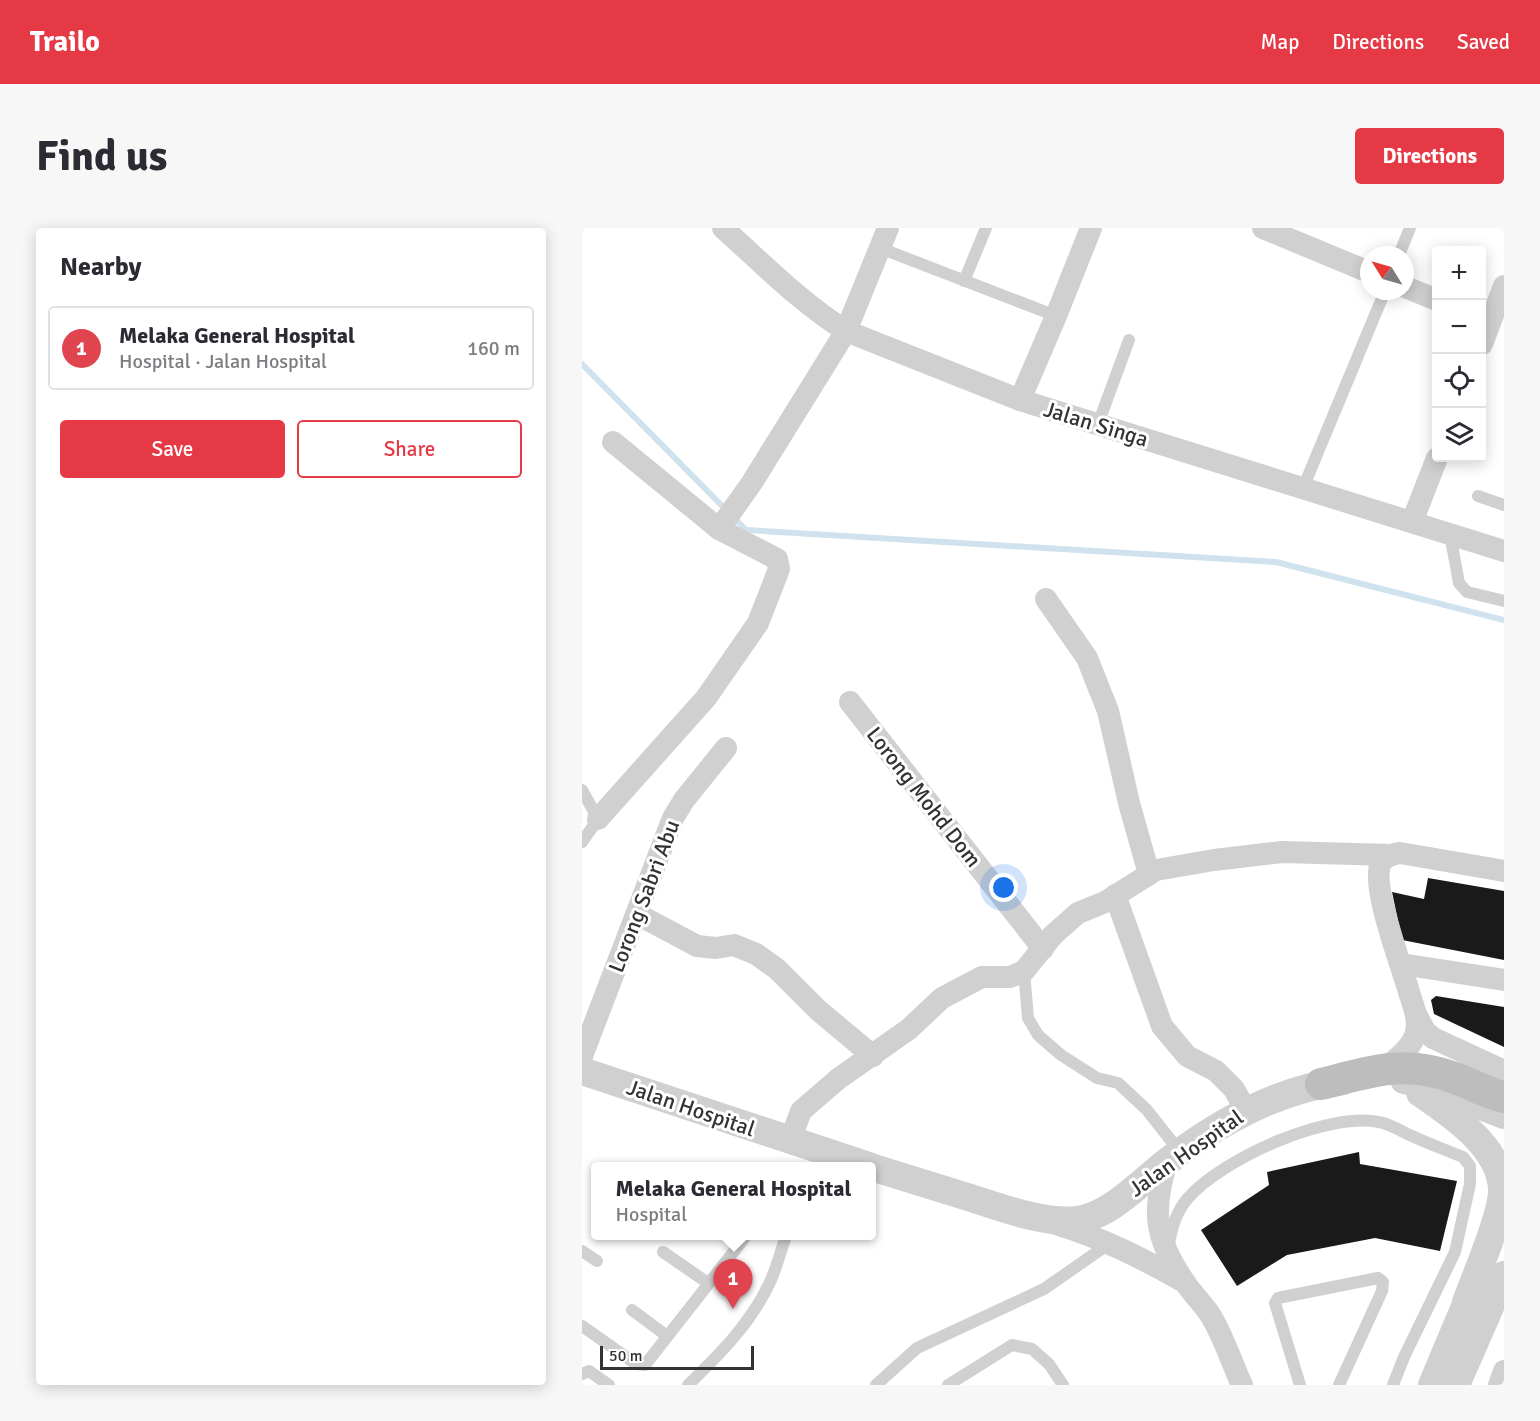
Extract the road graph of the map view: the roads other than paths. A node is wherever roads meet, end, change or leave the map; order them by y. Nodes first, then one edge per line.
1 (723, 228) edge
2 (986, 228) edge
3 (1091, 228) edge
4 (1263, 228) edge
5 (1410, 228) edge
6 (884, 238) edge
7 (1403, 246) edge
8 (1360, 268) edge
9 (964, 281) junction
10 (1504, 286) edge
11 (1414, 291) edge
12 (1432, 298) edge
13 (1381, 300) edge
14 (1056, 316) junction
15 (1486, 321) edge
16 (846, 332) junction
17 (1129, 340) dead end
18 (1020, 400) junction
19 (1098, 424) junction
20 (613, 442) dead end
21 (1435, 462) edge
22 (1303, 488) junction
23 (1478, 496) dead end
24 (1504, 505) edge
25 (1412, 522) junction
26 (721, 525) junction
27 (1450, 534) junction
28 (1504, 551) edge
29 (1046, 599) dead end
30 (1504, 601) edge
31 (850, 702) dead end
32 (726, 748) dead end
33 (582, 790) edge
34 (598, 819) junction
35 (582, 842) edge
36 (1390, 855) junction
37 (1504, 871) edge
38 (1149, 874) junction
39 (1115, 896) junction
40 (637, 914) junction
41 (1043, 949) junction
42 (1401, 964) junction
43 (1024, 971) junction
44 (1504, 980) edge
45 (1416, 1014) junction
46 (582, 1056) edge
47 (873, 1056) junction
48 (1451, 1062) junction
49 (582, 1071) edge
50 (1504, 1071) edge
51 (1395, 1074) junction
52 (1322, 1084) joint
53 (1504, 1097) edge
54 (1246, 1111) junction
55 (1504, 1115) edge
56 (806, 1150) junction
57 (1173, 1157) junction
58 (851, 1162) edge
59 (876, 1169) edge
60 (1020, 1214) junction
61 (1504, 1222) edge
62 (743, 1240) edge
63 (785, 1240) edge
64 (1110, 1243) junction
65 (582, 1251) edge
66 (1167, 1251) junction
67 (663, 1252) dead end
68 (597, 1261) dead end
69 (1504, 1275) edge
70 (1185, 1282) junction
71 (708, 1283) junction
72 (1466, 1302) junction
73 (632, 1310) dead end
74 (582, 1326) edge
75 (667, 1336) junction
76 (1504, 1371) edge
77 (582, 1374) edge
78 (609, 1385) edge
79 (688, 1385) edge
80 (876, 1385) edge
81 (948, 1385) edge
82 (1063, 1385) edge
83 (1242, 1385) edge
84 (1300, 1385) edge
85 (1339, 1385) edge
86 (1393, 1385) edge
87 (1432, 1385) edge
88 (1456, 1385) edge
89 (1499, 1385) edge

1 - 16 street, Jalan Singa
2 - 9 lane
3 - 14 street
4 - 8 street
5 - 7 lane
6 - 9 lane
6 - 16 street
9 - 14 lane
10 - 15 street
11 - 12 street
13 - 22 lane
14 - 18 street
16 - 18 street, Jalan Singa
16 - 26 street
17 - 19 lane
18 - 19 street, Jalan Singa
19 - 22 street, Jalan Singa
20 - 26 street
21 - 25 street
22 - 25 street, Jalan Singa
23 - 24 lane
25 - 27 street, Jalan Singa
26 - 34 street
27 - 28 street, Jalan Singa
27 - 30 lane
29 - 38 street
31 - 41 street, Lorong Mohd Dom
32 - 40 street, Lorong Sabri Abu
33 - 34 lane
34 - 35 lane
36 - 37 street
36 - 38 street
36 - 42 street
38 - 39 street
39 - 41 street
39 - 54 street
40 - 46 street, Lorong Sabri Abu
40 - 47 street
41 - 43 street
42 - 44 street
42 - 45 street
43 - 47 street
43 - 57 lane
45 - 48 street
45 - 51 street
47 - 56 street
48 - 50 street
48 - 51 main road
48 - 53 main road
49 - 56 street, Jalan Hospital
51 - 52 main road
51 - 55 street
51 - 72 street
52 - 54 street, Jalan Hospital
54 - 57 street, Jalan Hospital
56 - 58 street, Jalan Hospital
57 - 60 street, Jalan Hospital
57 - 66 street
59 - 60 street, Jalan Hospital
60 - 64 street
61 - 72 street
62 - 71 lane
63 - 79 lane
64 - 70 street
64 - 80 lane
65 - 68 lane
66 - 70 street
66 - 86 lane
67 - 71 lane
69 - 88 street
70 - 83 street
71 - 75 lane
72 - 87 street
73 - 75 lane
74 - 75 lane
76 - 89 street
77 - 78 lane
81 - 82 lane
84 - 85 lane

